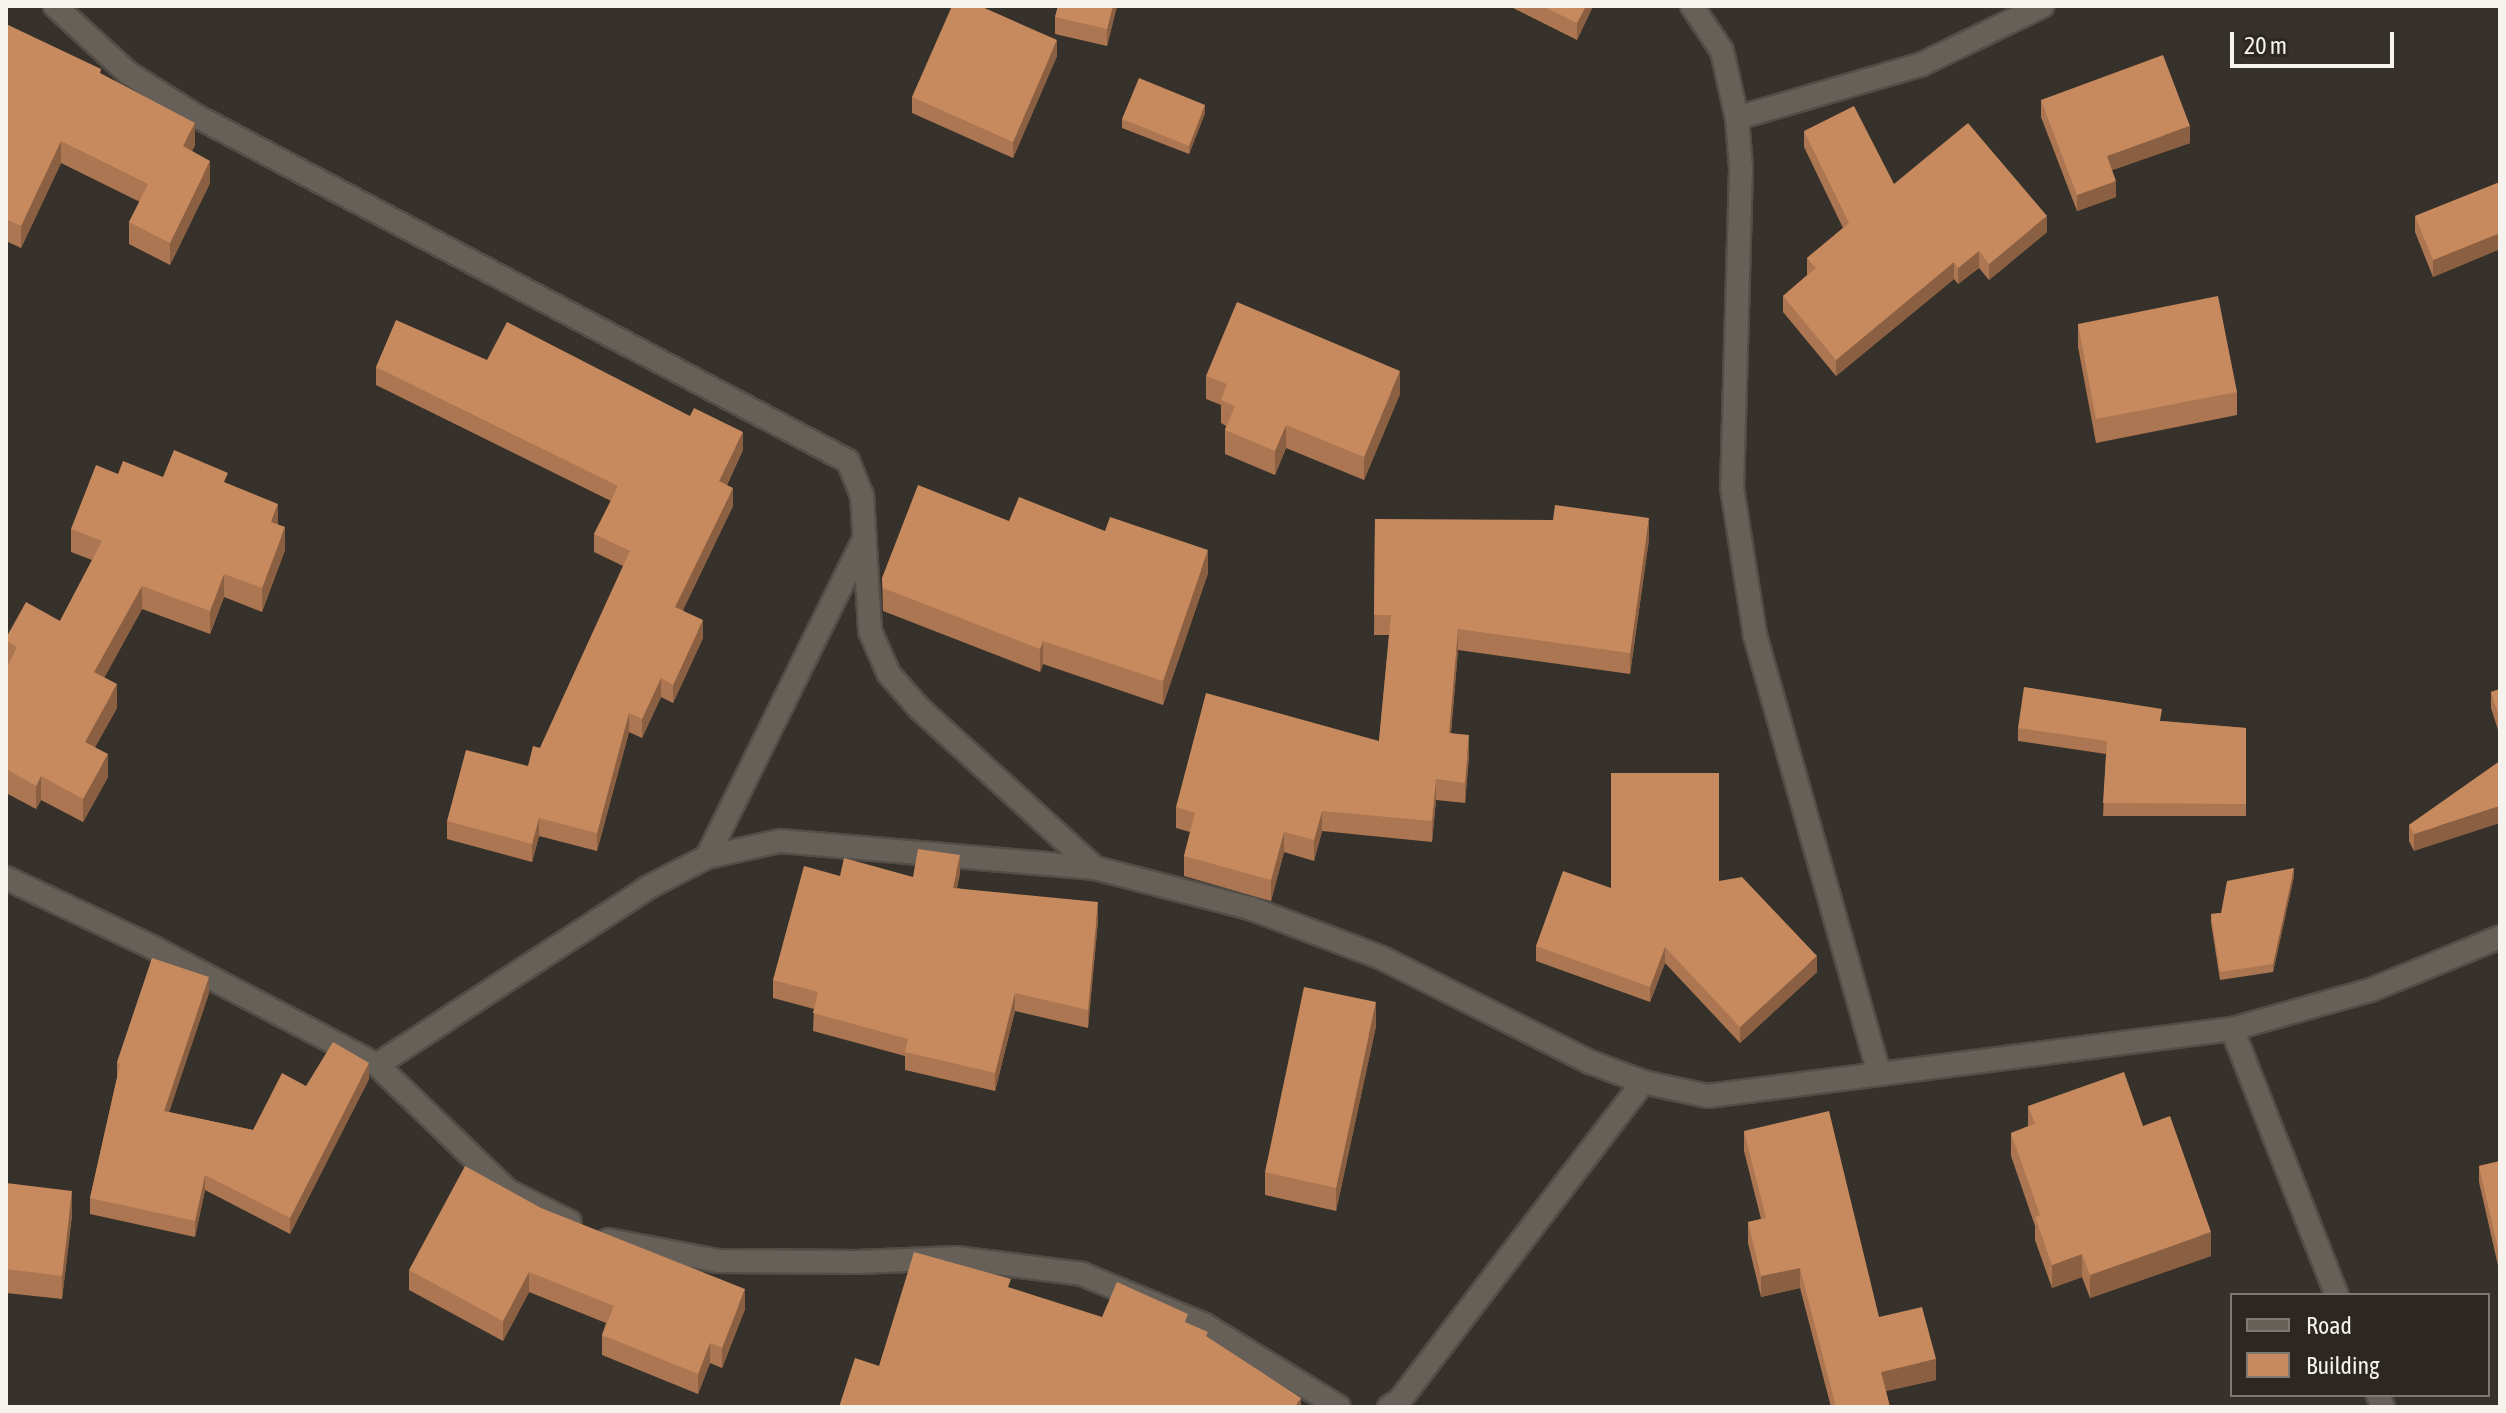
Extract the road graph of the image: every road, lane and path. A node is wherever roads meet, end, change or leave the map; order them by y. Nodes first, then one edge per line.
1 (55, 6) edge
2 (1692, 6) edge
3 (2042, 6) edge
4 (1737, 118) junction
5 (863, 542) junction
6 (707, 857) junction
7 (1095, 868) junction
8 (6, 878) edge
9 (2500, 937) edge
10 (2232, 1029) junction
11 (377, 1065) junction
12 (1879, 1072) junction
13 (1643, 1082) junction
14 (2336, 1293) edge
15 (1339, 1407) edge
16 (1389, 1407) edge

1 - 5 street
2 - 4 street
3 - 4 street
4 - 12 street
5 - 6 street
5 - 7 street
6 - 7 street
6 - 11 street
7 - 13 street
8 - 11 street
9 - 10 street
10 - 12 street
10 - 14 street
11 - 15 street
12 - 13 street
13 - 16 street

